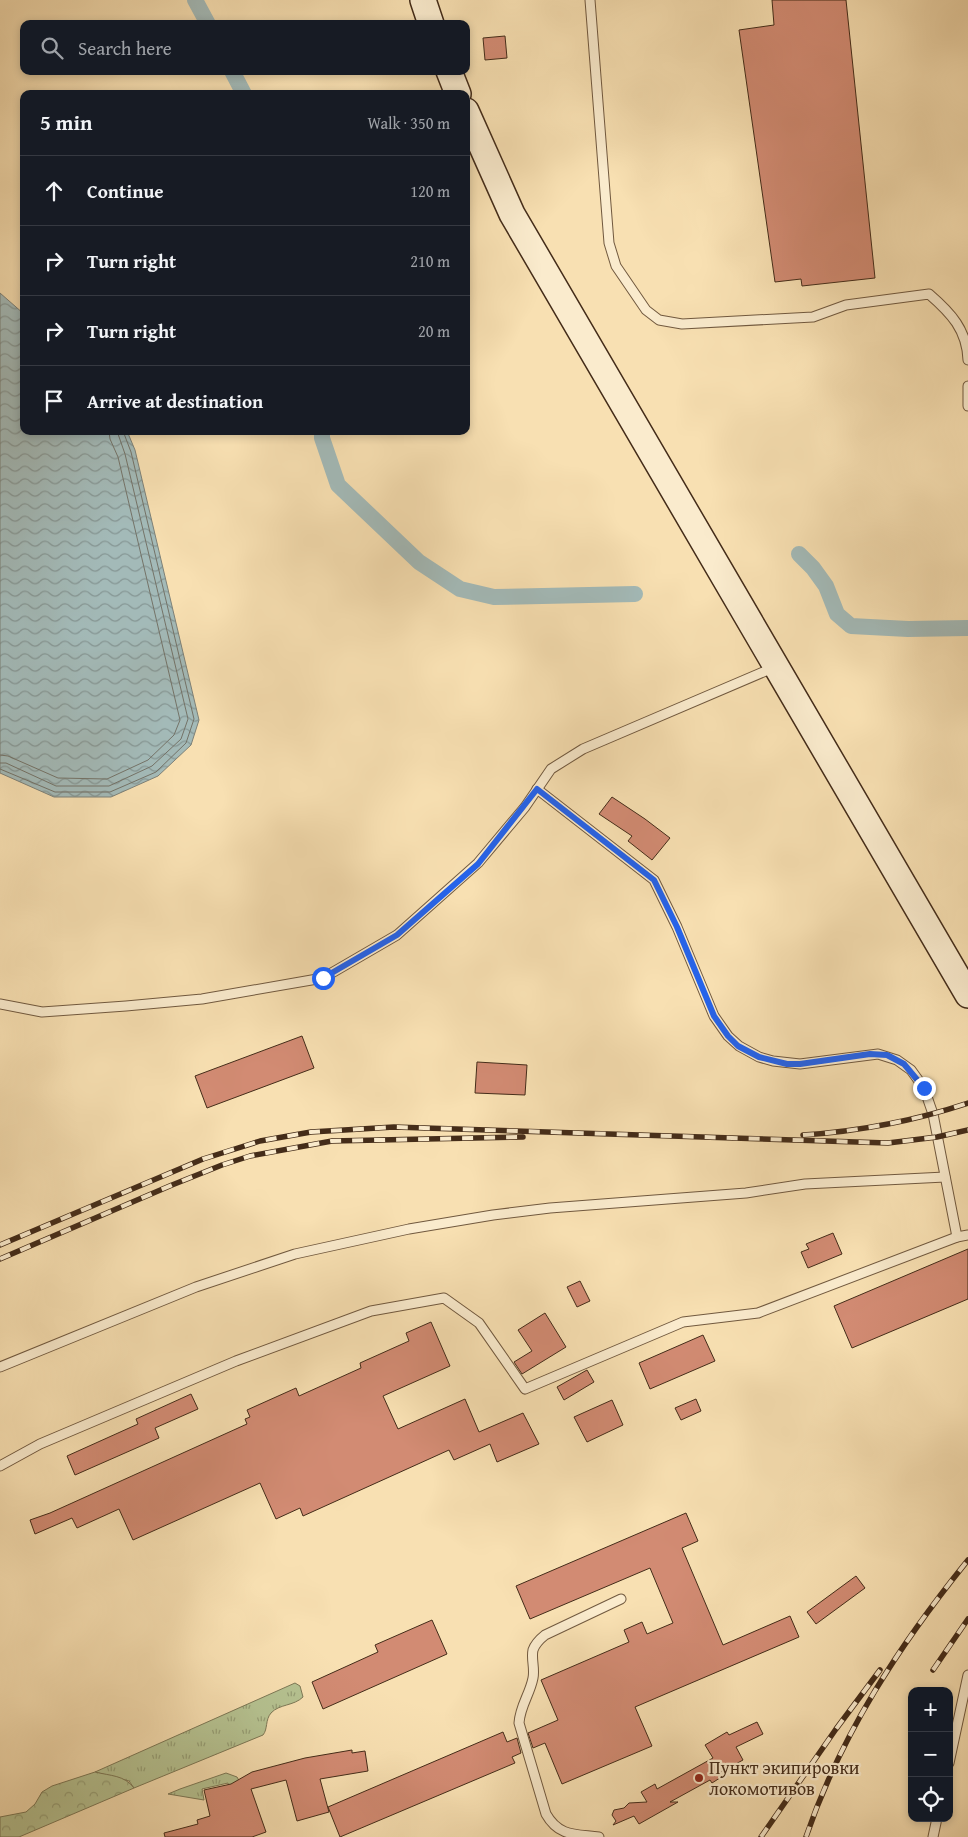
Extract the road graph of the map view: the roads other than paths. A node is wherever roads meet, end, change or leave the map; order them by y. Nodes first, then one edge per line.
1 (423, 0) edge
2 (590, 0) edge
3 (430, 20) edge
4 (451, 75) edge
5 (456, 90) edge
6 (470, 120) edge
7 (968, 360) edge
8 (968, 386) edge
9 (968, 406) edge
10 (775, 667) junction
11 (537, 789) junction
12 (968, 995) edge
13 (0, 1004) edge
14 (945, 1176) junction
15 (968, 1235) edge
16 (957, 1237) junction
17 (0, 1367) edge
18 (0, 1466) edge
19 (621, 1599) dead end
20 (968, 1675) edge
21 (953, 1744) edge
22 (936, 1822) edge
23 (599, 1837) edge
24 (933, 1837) edge

1 - 3 street
2 - 7 lane
4 - 5 street
6 - 10 street
8 - 9 lane
10 - 11 lane
10 - 12 street
11 - 13 lane
11 - 14 lane
14 - 16 lane
14 - 17 lane
15 - 16 lane
16 - 18 lane
19 - 23 lane
20 - 21 lane
22 - 24 lane

